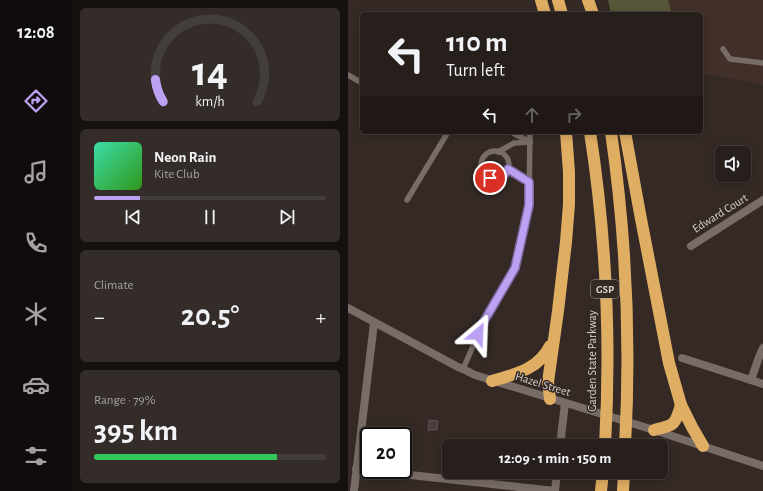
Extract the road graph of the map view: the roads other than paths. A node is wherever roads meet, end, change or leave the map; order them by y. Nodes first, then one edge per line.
1 (541, 0) edge
2 (558, 0) edge
3 (587, 0) edge
4 (544, 12) edge
5 (561, 12) edge
6 (589, 12) edge
7 (592, 12) edge
8 (723, 49) dead end
9 (763, 63) edge
10 (348, 75) edge
11 (360, 81) edge
12 (447, 134) edge
13 (515, 134) edge
14 (530, 134) edge
15 (566, 134) edge
16 (590, 134) edge
17 (611, 134) edge
18 (625, 134) edge
19 (530, 142) junction
20 (498, 152) junction
21 (508, 169) junction
22 (529, 182) junction
23 (406, 200) dead end
24 (763, 200) edge
25 (691, 246) dead end
26 (348, 308) edge
27 (374, 323) junction
28 (554, 334) junction
29 (763, 348) edge
30 (682, 358) dead end
31 (463, 369) junction
32 (751, 380) junction
33 (492, 381) junction
34 (763, 384) edge
35 (550, 399) junction
36 (565, 403) junction
37 (681, 405) junction
38 (654, 430) junction
39 (561, 439) edge
40 (605, 439) edge
41 (625, 439) edge
42 (703, 446) junction
43 (763, 466) edge
44 (356, 469) junction
45 (557, 479) edge
46 (602, 479) edge
47 (624, 479) edge
48 (354, 491) edge
49 (555, 491) edge
50 (601, 491) edge
51 (623, 491) edge

1 - 4 highway
2 - 5 highway
3 - 6 highway
3 - 7 highway
8 - 9 lane
10 - 11 lane
12 - 23 lane
13 - 19 lane
14 - 19 lane
15 - 28 highway
16 - 40 highway, Garden State Parkway / GSP
17 - 41 highway, GSP
18 - 37 highway
19 - 20 lane
19 - 22 lane
20 - 21 lane
20 - 21 lane
21 - 22 lane
22 - 31 lane
24 - 25 street, Edward Court
26 - 27 street, Hazel Street
27 - 31 street, Hazel Street
27 - 44 street
28 - 33 highway
28 - 35 highway
29 - 32 street
30 - 32 street
31 - 33 street, Hazel Street
32 - 34 street
33 - 35 street, Hazel Street
35 - 36 street, Hazel Street
36 - 38 street, Hazel Street
36 - 39 street
37 - 38 highway
37 - 42 highway
38 - 42 street, Hazel Street
42 - 43 street, Hazel Street
44 - 48 street
44 - 49 street
45 - 49 street
46 - 50 highway
47 - 51 highway

